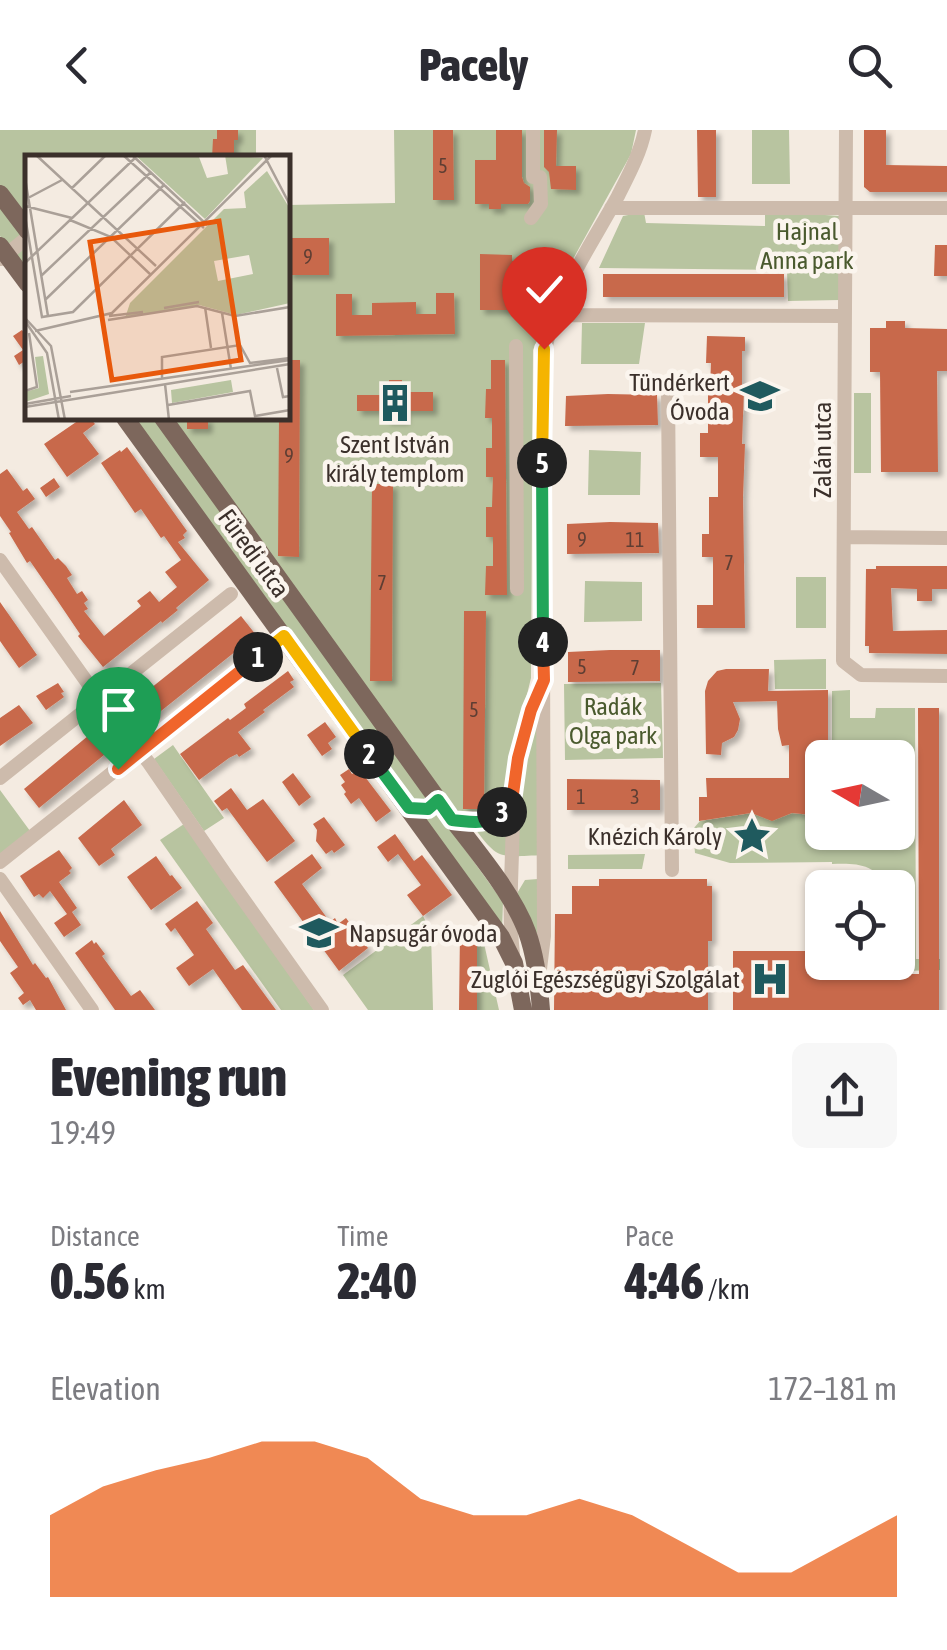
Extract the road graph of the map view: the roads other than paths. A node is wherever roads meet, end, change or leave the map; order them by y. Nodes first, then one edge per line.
1 (532, 130) edge
2 (645, 130) edge
3 (846, 130) edge
4 (0, 194) edge
5 (612, 208) junction
6 (947, 208) edge
7 (846, 209) junction
8 (6, 211) edge
9 (531, 218) dead end
10 (25, 231) edge
11 (25, 236) edge
12 (2, 254) edge
13 (25, 281) edge
14 (554, 314) junction
15 (845, 316) junction
16 (516, 346) dead end
17 (668, 388) dead end
18 (126, 420) edge
19 (163, 420) edge
20 (844, 537) junction
21 (947, 538) edge
22 (0, 560) edge
23 (517, 589) dead end
24 (231, 594) dead end
25 (284, 636) junction
26 (947, 676) edge
27 (544, 680) junction
28 (100, 699) junction
29 (140, 752) junction
30 (544, 757) junction
31 (518, 758) junction
32 (0, 778) edge
33 (438, 800) junction
34 (512, 801) junction
35 (409, 808) junction
36 (452, 820) junction
37 (0, 862) edge
38 (672, 870) dead end
39 (0, 879) edge
40 (510, 900) junction
41 (514, 963) junction
42 (539, 975) junction
43 (92, 1010) edge
44 (322, 1010) edge
45 (523, 1010) edge
46 (541, 1010) edge

1 - 9 street
2 - 5 street
3 - 7 street, Zalán utca
4 - 8 main road
5 - 7 street
5 - 14 street
6 - 7 street
7 - 15 street, Zalán utca
8 - 10 main road
11 - 12 street
12 - 13 main road
14 - 15 street
14 - 27 street
15 - 20 street, Zalán utca
16 - 23 street
17 - 38 street
18 - 25 main road, Füredi utca
19 - 33 main road, Füredi utca
20 - 21 street
20 - 26 street, Zalán utca
22 - 28 street
24 - 28 street
25 - 29 street
25 - 35 main road, Füredi utca
27 - 30 street
27 - 31 street
28 - 29 street
28 - 32 street
29 - 37 street
29 - 44 street
30 - 31 street
30 - 42 street
31 - 34 street
33 - 35 main road
33 - 36 main road, Füredi utca
34 - 36 street
34 - 40 street
35 - 41 main road, Füredi utca
36 - 40 main road, Füredi utca
39 - 43 street
40 - 41 street
40 - 42 main road, Füredi utca
41 - 45 main road, Füredi utca
42 - 46 main road, Füredi utca

